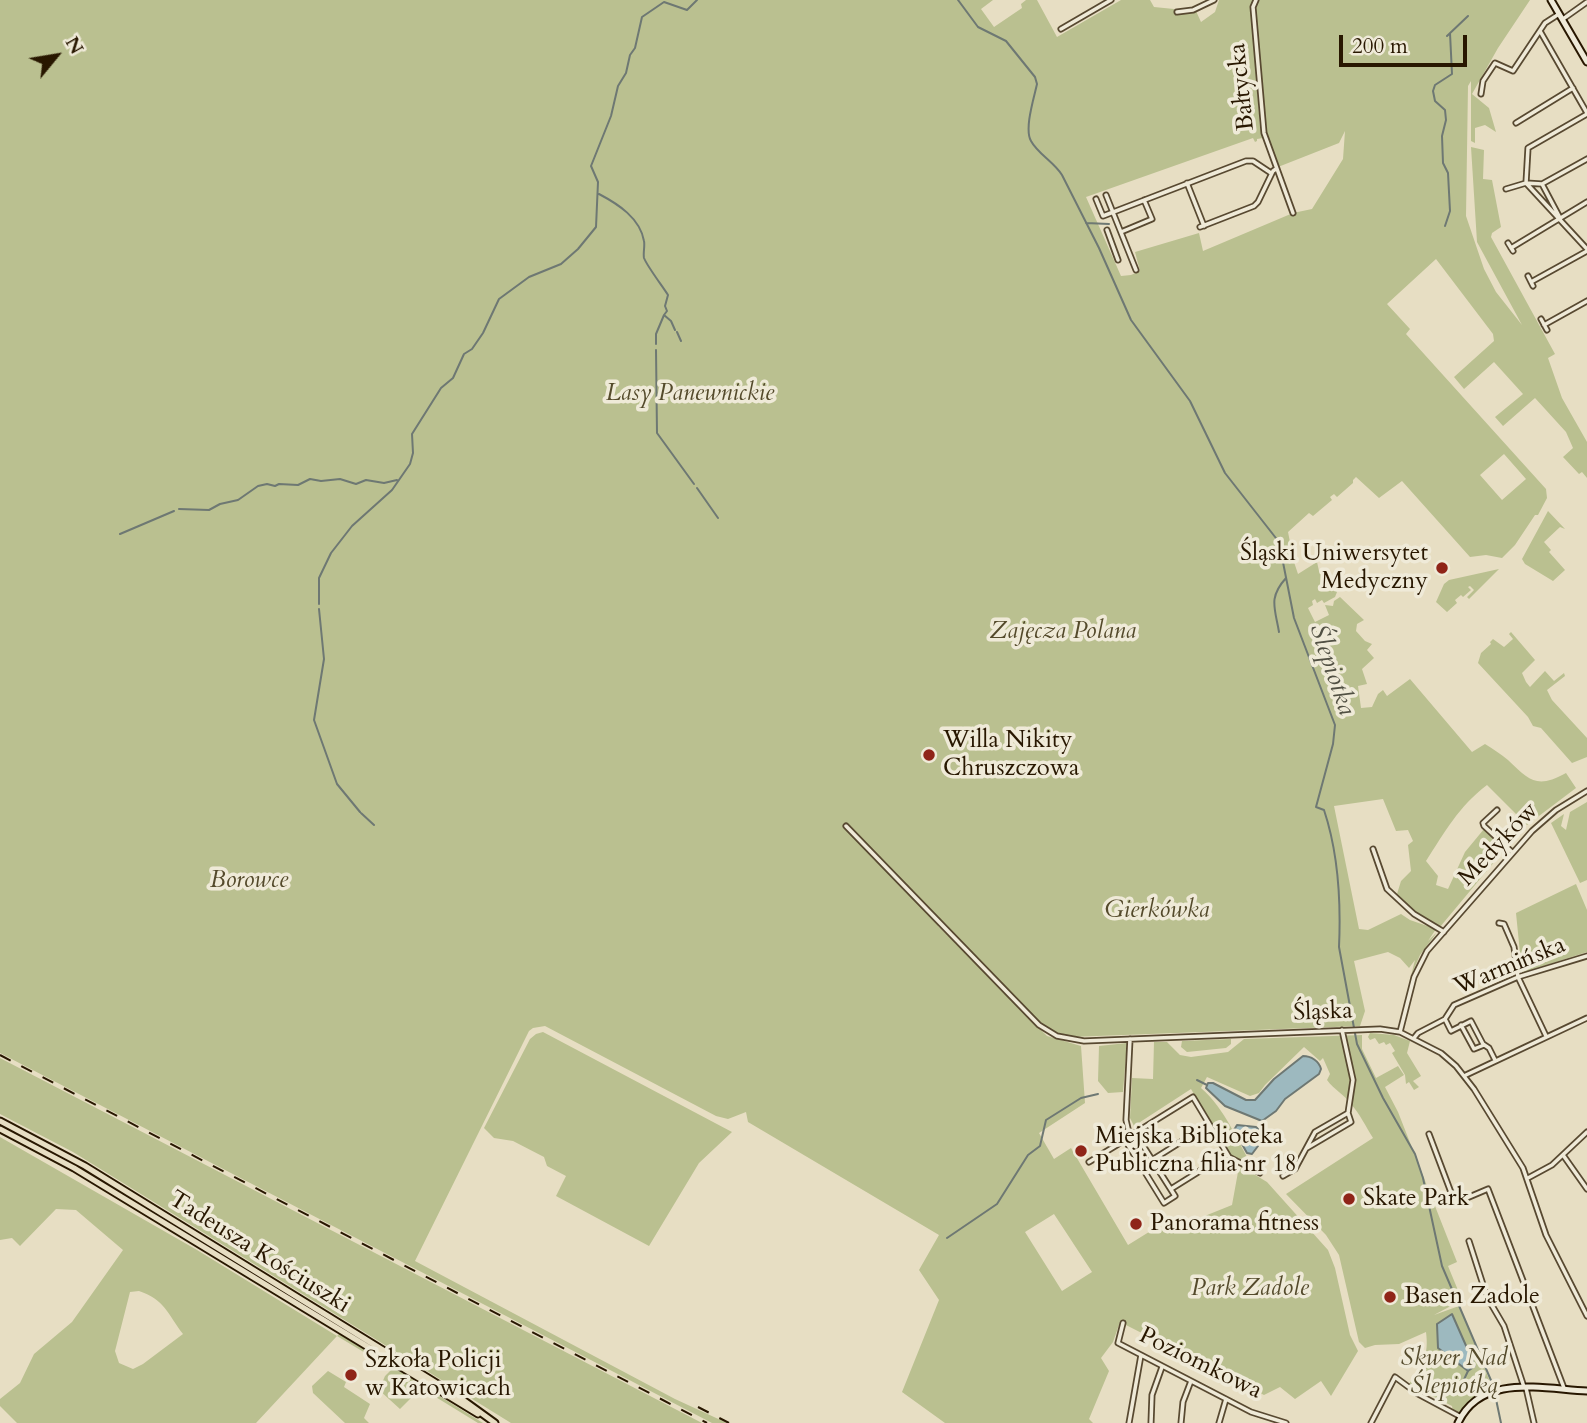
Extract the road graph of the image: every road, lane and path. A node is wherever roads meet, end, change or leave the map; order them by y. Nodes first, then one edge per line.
1 (1100, 0) edge
2 (1111, 0) edge
3 (1214, 0) edge
4 (1256, 0) edge
5 (1550, 0) edge
6 (1587, 2) edge
7 (1103, 5) junction
8 (1177, 12) dead end
9 (1560, 17) junction
10 (1060, 29) dead end
11 (1540, 31) junction
12 (1586, 59) edge
13 (1573, 88) junction
14 (1480, 94) dead end
15 (1587, 113) edge
16 (1516, 123) dead end
17 (1587, 159) edge
18 (1276, 169) junction
19 (1271, 173) junction
20 (1187, 183) junction
21 (1526, 183) junction
22 (1542, 184) junction
23 (1506, 189) dead end
24 (1106, 195) dead end
25 (1096, 199) dead end
26 (1144, 200) junction
27 (1587, 202) edge
28 (1113, 212) junction
29 (1293, 213) dead end
30 (1560, 218) junction
31 (1107, 230) dead end
32 (1121, 232) junction
33 (1508, 243) dead end
34 (1127, 248) junction
35 (1587, 250) edge
36 (1116, 253) junction
37 (1118, 260) dead end
38 (1136, 271) dead end
39 (1528, 276) dead end
40 (1587, 301) edge
41 (1541, 319) dead end
42 (1544, 325) junction
43 (1547, 330) dead end
44 (1587, 791) edge
45 (1497, 810) dead end
46 (846, 826) dead end
47 (1373, 849) dead end
48 (1513, 852) junction
49 (1499, 923) dead end
50 (1444, 932) junction
51 (1587, 956) edge
52 (1518, 977) junction
53 (1587, 1018) edge
54 (1445, 1019) junction
55 (1461, 1026) junction
56 (1342, 1030) junction
57 (1400, 1032) junction
58 (1545, 1036) junction
59 (1414, 1038) junction
60 (1130, 1039) junction
61 (1484, 1045) junction
62 (1496, 1060) junction
63 (1465, 1076) junction
64 (1348, 1113) junction
65 (0, 1121) edge
66 (0, 1129) edge
67 (1587, 1132) edge
68 (1132, 1133) junction
69 (1195, 1133) dead end
70 (1429, 1134) dead end
71 (1125, 1139) junction
72 (1306, 1148) junction
73 (1563, 1155) junction
74 (1228, 1156) junction
75 (1152, 1160) junction
76 (1089, 1162) dead end
77 (1260, 1173) dead end
78 (1283, 1176) dead end
79 (1528, 1179) junction
80 (1171, 1189) junction
81 (1587, 1189) edge
82 (1469, 1241) dead end
83 (1587, 1316) edge
84 (1123, 1323) dead end
85 (1141, 1355) junction
86 (1163, 1367) junction
87 (1191, 1381) junction
88 (1525, 1387) junction
89 (1564, 1390) junction
90 (1587, 1391) edge
91 (1226, 1399) junction
92 (1263, 1414) junction
93 (1460, 1420) edge
94 (495, 1423) edge
95 (1129, 1423) edge
96 (1151, 1423) edge
97 (1181, 1423) edge
98 (1219, 1423) edge
99 (1262, 1423) edge
100 (1286, 1423) edge
101 (1371, 1423) edge
102 (1534, 1423) edge

1 - 7 street
2 - 7 street
3 - 8 street
4 - 18 street, Bałtycka
5 - 9 street
6 - 9 street
7 - 10 street
9 - 11 street
9 - 12 street
11 - 13 street
11 - 14 street
13 - 15 street
13 - 16 street
15 - 21 street
17 - 22 street
18 - 19 street
18 - 29 street, Bałtycka
19 - 20 street, Bałtycka
19 - 20 street
20 - 26 street, Bałtycka
21 - 22 street
21 - 23 street
21 - 30 street
22 - 30 street
24 - 28 street
25 - 28 street
26 - 28 street, Bałtycka
26 - 32 street
27 - 30 street
28 - 32 street
30 - 33 street
30 - 35 street
31 - 36 street
32 - 34 street
34 - 36 street
34 - 38 street
35 - 39 street
36 - 37 street
40 - 42 street
41 - 42 street
42 - 43 street
44 - 48 street, Medyków
45 - 48 street
46 - 60 street, Śląska
47 - 50 street
48 - 50 street, Medyków
49 - 52 street
50 - 57 street, Medyków
51 - 52 street, Warmińska
52 - 54 street, Warmińska
52 - 58 street
53 - 58 street
54 - 55 street
54 - 59 street, Warmińska
55 - 61 street
55 - 61 street
56 - 57 street, Śląska
56 - 60 street, Śląska
56 - 64 street
57 - 59 street, Śląska
58 - 62 street
59 - 63 street, Śląska
60 - 68 street
61 - 62 street
62 - 63 street
63 - 79 street, Śląska
64 - 72 street
64 - 72 street
65 - 94 main road, Tadeusza Kościuszki
66 - 94 main road, Tadeusza Kościuszki
67 - 73 street
68 - 71 street
68 - 74 street
68 - 75 street
69 - 75 street
70 - 89 street
71 - 76 street
71 - 80 street
72 - 78 street
73 - 79 street
73 - 81 street
74 - 77 street
74 - 80 street
75 - 80 street
79 - 83 street, Śląska
82 - 88 street
84 - 85 street, Poziomkowa
85 - 86 street, Poziomkowa
85 - 95 street
86 - 87 street, Poziomkowa
86 - 96 street
87 - 91 street, Poziomkowa
87 - 97 street
88 - 89 street
88 - 93 street
88 - 102 street
89 - 90 street
91 - 92 street, Poziomkowa
91 - 98 street
92 - 99 street
92 - 100 street, Poziomkowa
93 - 101 street

